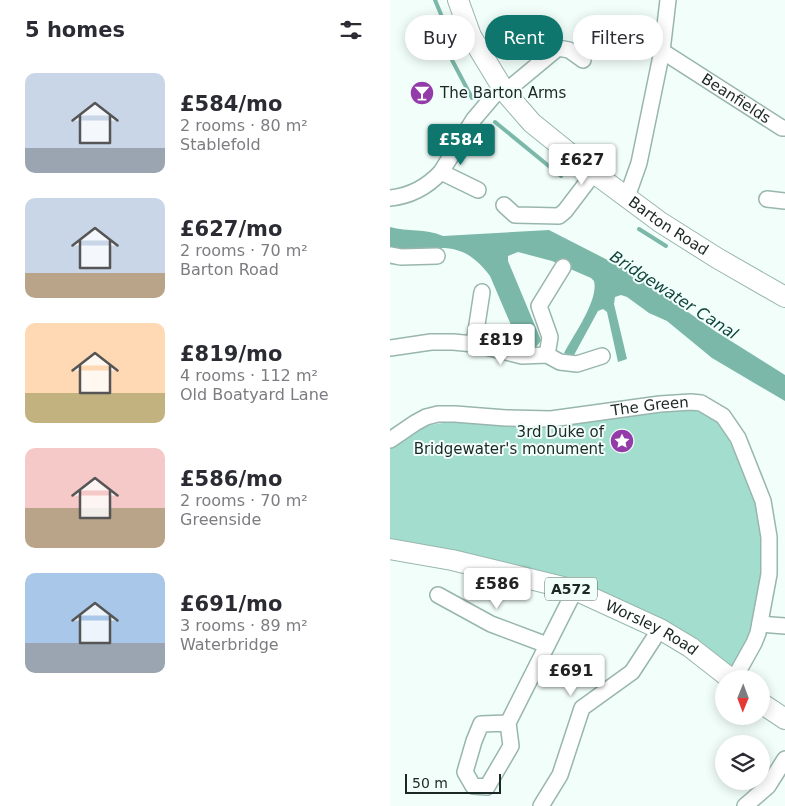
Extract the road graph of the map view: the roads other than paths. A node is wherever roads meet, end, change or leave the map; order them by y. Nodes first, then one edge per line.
1 (458, 0) edge
2 (668, 0) edge
3 (663, 42) edge
4 (663, 51) edge
5 (573, 53) edge
6 (660, 60) edge
7 (504, 89) junction
8 (785, 128) edge
9 (441, 172) junction
10 (594, 173) junction
11 (478, 190) dead end
12 (627, 197) junction
13 (390, 198) edge
14 (767, 199) dead end
15 (785, 201) edge
16 (504, 205) dead end
17 (390, 256) edge
18 (437, 256) dead end
19 (563, 266) dead end
20 (482, 292) dead end
21 (785, 297) edge
22 (474, 344) junction
23 (390, 348) edge
24 (547, 355) junction
25 (602, 356) dead end
26 (390, 440) edge
27 (390, 549) edge
28 (575, 590) junction
29 (438, 595) dead end
30 (760, 624) junction
31 (785, 626) edge
32 (660, 629) junction
33 (547, 645) junction
34 (721, 670) edge
35 (738, 670) edge
36 (770, 709) edge
37 (785, 719) edge
38 (508, 723) dead end
39 (785, 759) edge
40 (541, 806) edge
41 (745, 806) edge

1 - 7 main road, Barton Road
2 - 3 street
4 - 8 street, Beanfields
5 - 7 street
6 - 12 street
7 - 9 street
7 - 10 main road, Barton Road
9 - 11 street
9 - 13 street
10 - 12 main road, Barton Road
10 - 16 street
12 - 21 main road, Barton Road
14 - 15 street
17 - 18 street
19 - 24 street
20 - 22 street
22 - 23 street
22 - 24 street
24 - 25 street
26 - 30 street, The Green
27 - 28 main road, Worsley Road / A572
28 - 32 main road, Worsley Road / A572
28 - 33 street
29 - 33 street
30 - 31 street
30 - 35 street, The Green
32 - 34 main road, Worsley Road / A572
32 - 40 street
33 - 38 street
36 - 37 main road
39 - 41 street

